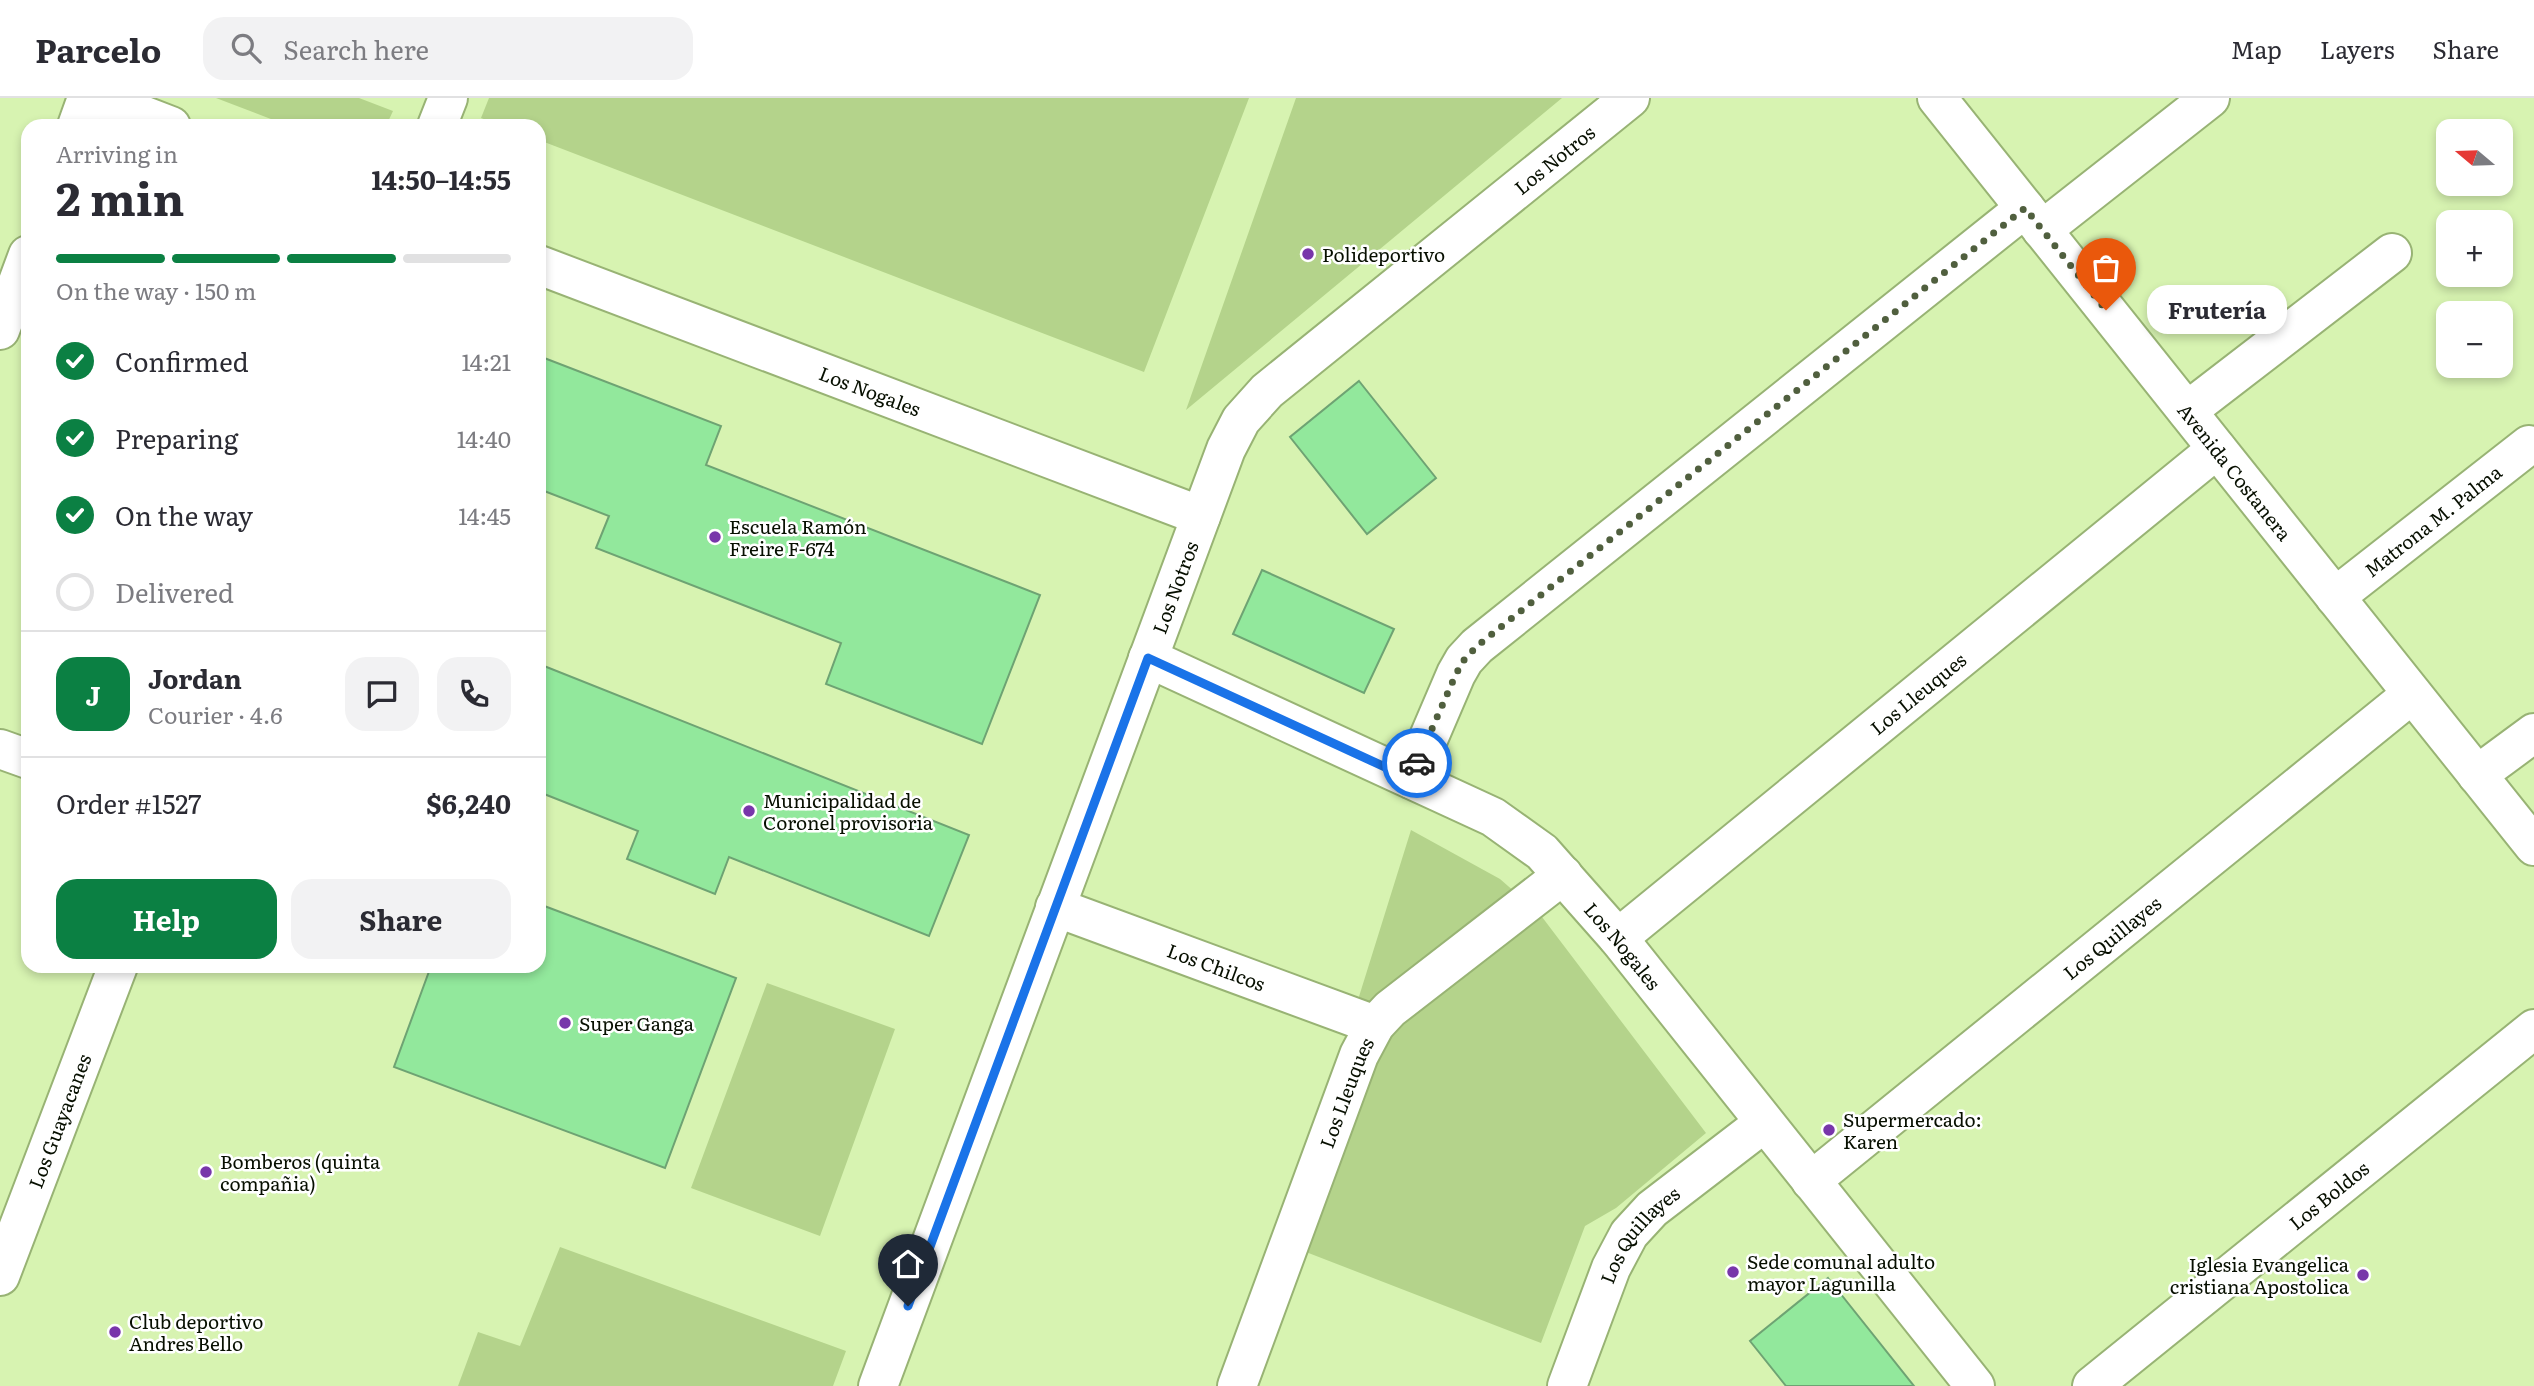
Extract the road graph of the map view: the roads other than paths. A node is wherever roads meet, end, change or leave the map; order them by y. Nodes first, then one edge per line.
1 (87, 98) edge
2 (98, 98) edge
3 (448, 98) edge
4 (1630, 98) edge
5 (1937, 98) edge
6 (2210, 98) edge
7 (79, 119) edge
8 (153, 119) edge
9 (440, 119) edge
10 (2034, 219) junction
11 (2392, 253) dead end
12 (546, 268) edge
13 (21, 274) edge
14 (0, 330) edge
15 (2187, 411) junction
16 (2529, 445) dead end
17 (2217, 449) junction
18 (1201, 516) junction
19 (2335, 597) junction
20 (1148, 658) junction
21 (2412, 694) junction
22 (2534, 733) edge
23 (0, 749) edge
24 (21, 756) edge
25 (2477, 775) junction
26 (1411, 779) junction
27 (2534, 846) edge
28 (1563, 875) junction
29 (1055, 907) junction
30 (1618, 938) junction
31 (115, 973) edge
32 (1375, 1025) junction
33 (2534, 1029) edge
34 (1764, 1123) junction
35 (1811, 1181) junction
36 (0, 1276) edge
37 (878, 1386) edge
38 (1237, 1386) edge
39 (1567, 1386) edge
40 (1975, 1386) edge
41 (2092, 1386) edge

1 - 7 street
2 - 8 street
3 - 9 street
4 - 18 street, Los Notros
5 - 10 street, Avenida Costanera
6 - 10 street
10 - 15 street, Avenida Costanera
10 - 26 street
11 - 15 street
12 - 18 street, Los Nogales
13 - 14 street
15 - 17 street, Avenida Costanera
16 - 19 street, Matrona M. Palma
17 - 19 street, Avenida Costanera
17 - 30 street, Los Lleuques
18 - 20 street, Los Notros
19 - 21 street, Avenida Costanera
20 - 26 street, Los Nogales
20 - 29 street, Los Notros
21 - 25 street, Avenida Costanera
21 - 35 street, Los Quillayes
22 - 25 street
23 - 24 street
25 - 27 street, Avenida Costanera
26 - 28 street, Los Nogales
28 - 30 street, Los Nogales
28 - 32 street, Los Lleuques
29 - 32 street, Los Chilcos
29 - 37 street, Los Notros
30 - 34 street, Los Nogales
31 - 36 street, Los Guayacanes
32 - 38 street, Los Lleuques
33 - 41 street, Los Boldos
34 - 35 street, Los Nogales
34 - 39 street, Los Quillayes
35 - 40 street, Los Nogales

